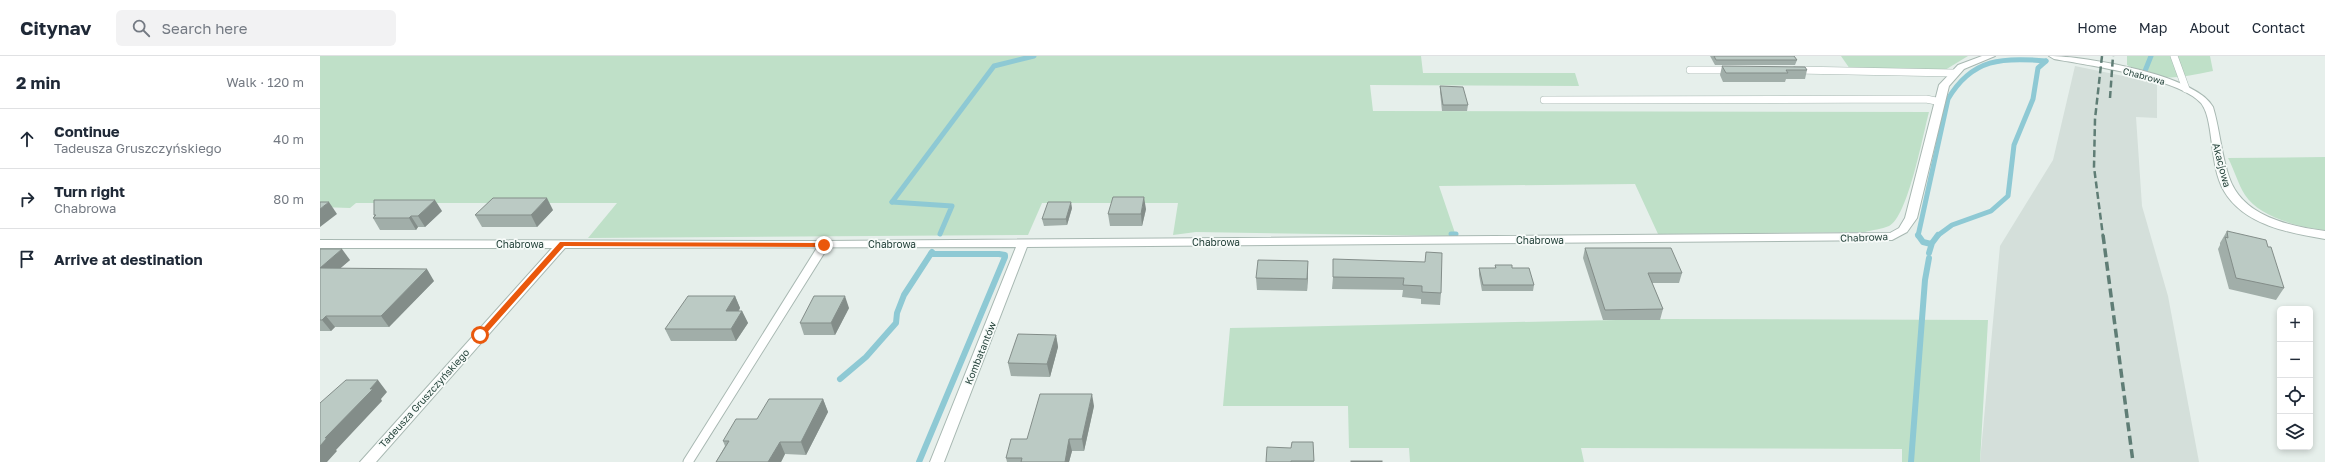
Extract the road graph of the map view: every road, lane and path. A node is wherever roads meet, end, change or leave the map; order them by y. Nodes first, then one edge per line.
1 (1990, 56) edge
2 (2054, 56) edge
3 (2174, 56) edge
4 (1690, 70) dead end
5 (1737, 70) edge
6 (1792, 70) edge
7 (1953, 73) junction
8 (2186, 89) junction
9 (1544, 100) dead end
10 (1941, 102) junction
11 (2325, 235) edge
12 (320, 244) edge
13 (562, 244) junction
14 (1023, 244) junction
15 (824, 245) junction
16 (367, 462) edge
17 (688, 462) edge
18 (937, 462) edge

1 - 7 street, Chabrowa
2 - 8 street, Chabrowa
3 - 8 lane
4 - 5 lane
6 - 7 lane
7 - 10 street, Chabrowa
8 - 11 street, Akacjowa
9 - 10 lane
10 - 14 street, Chabrowa
12 - 13 street, Chabrowa
13 - 15 street, Chabrowa
13 - 16 street, Tadeusza Gruszczyńskiego
14 - 15 street, Chabrowa
14 - 18 street, Kombatantów
15 - 17 lane

